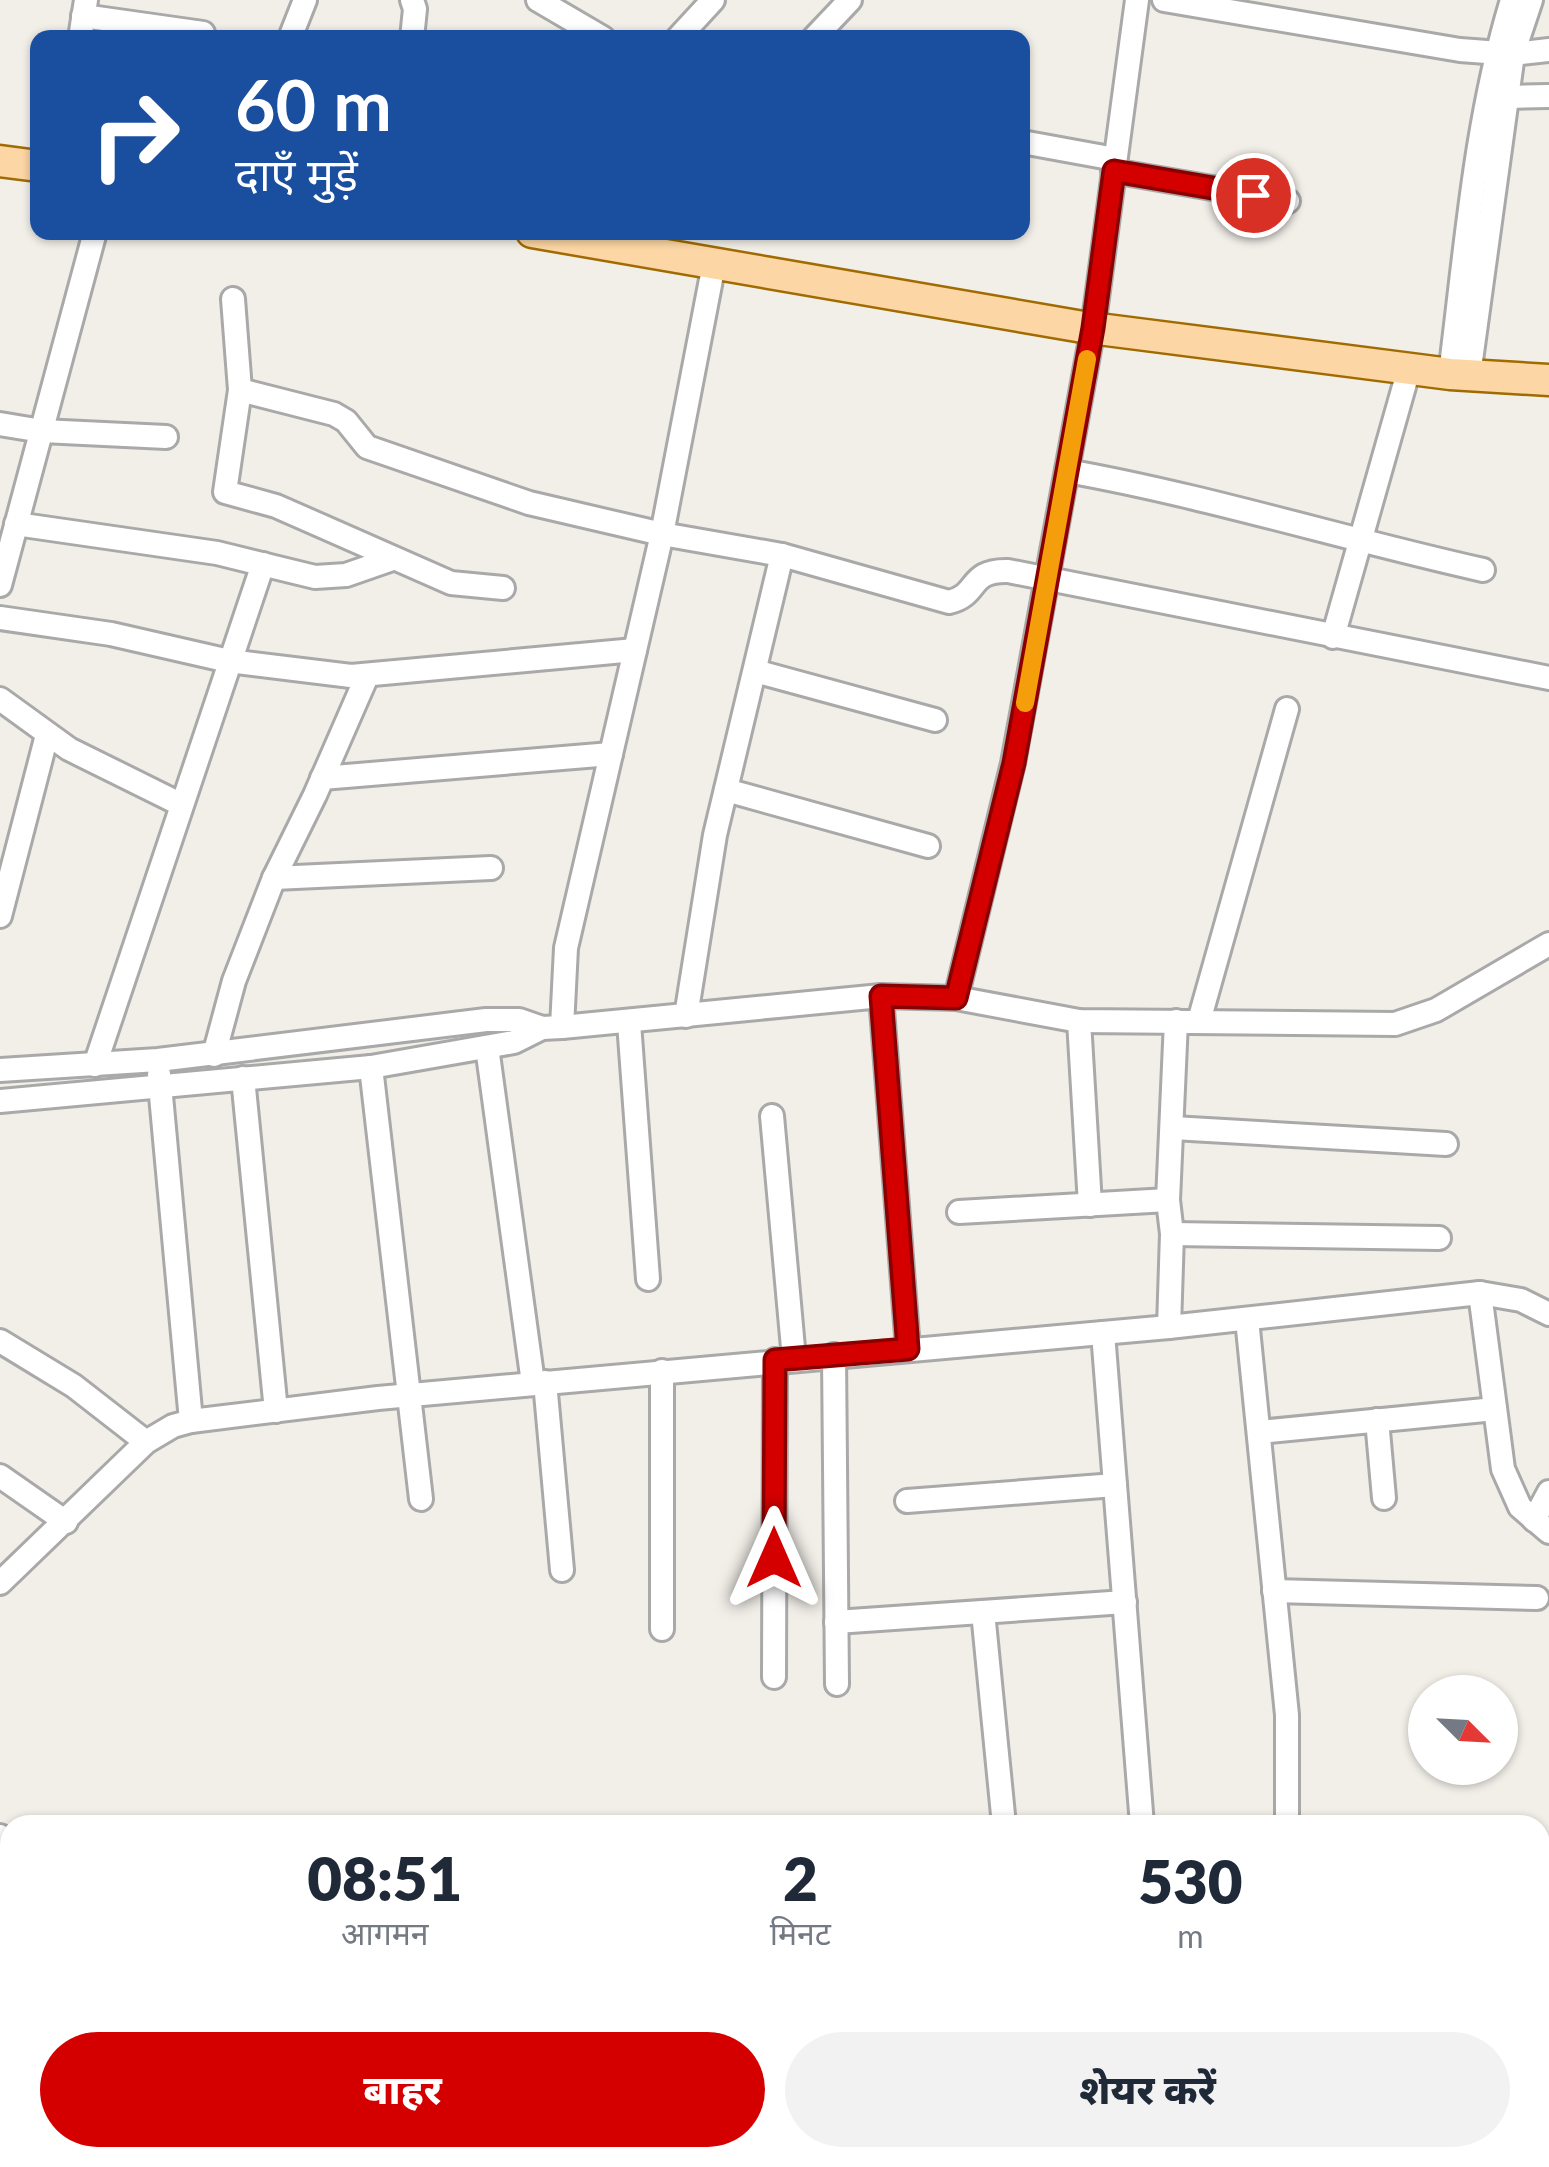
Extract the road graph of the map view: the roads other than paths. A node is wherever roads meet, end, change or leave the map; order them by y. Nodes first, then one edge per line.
1 (305, 0) edge
2 (412, 0) edge
3 (538, 0) edge
4 (713, 0) edge
5 (850, 0) edge
6 (1137, 0) edge
7 (1164, 0) edge
8 (1512, 0) edge
9 (1531, 0) edge
10 (83, 18) edge
11 (179, 30) edge
12 (293, 30) edge
13 (413, 30) edge
14 (589, 30) edge
15 (685, 30) edge
16 (822, 30) edge
17 (1549, 50) edge
18 (1504, 53) junction
19 (1549, 96) edge
20 (1507, 97) junction
21 (1030, 144) edge
22 (0, 161) edge
23 (30, 165) edge
24 (1114, 165) junction
25 (1288, 201) dead end
26 (1481, 204) junction
27 (93, 240) edge
28 (575, 240) edge
29 (714, 264) junction
30 (233, 299) dead end
31 (1093, 328) junction
32 (1409, 369) junction
33 (1459, 375) junction
34 (1549, 380) edge
35 (240, 390) junction
36 (0, 424) edge
37 (42, 431) junction
38 (166, 437) dead end
39 (1067, 471) junction
40 (16, 524) junction
41 (662, 534) junction
42 (1360, 541) junction
43 (782, 555) junction
44 (392, 558) junction
45 (263, 564) junction
46 (1483, 570) dead end
47 (1047, 580) junction
48 (0, 585) edge
49 (503, 588) dead end
50 (0, 618) edge
51 (1333, 637) junction
52 (636, 650) junction
53 (228, 662) junction
54 (754, 671) junction
55 (367, 676) junction
56 (1549, 678) edge
57 (0, 699) edge
58 (1287, 709) dead end
59 (935, 720) dead end
60 (47, 735) junction
61 (611, 754) junction
62 (322, 778) junction
63 (726, 790) junction
64 (180, 804) junction
65 (928, 846) dead end
66 (491, 868) dead end
67 (274, 878) junction
68 (0, 916) edge
69 (1549, 944) edge
70 (881, 996) junction
71 (956, 998) junction
72 (686, 1016) junction
73 (1078, 1021) junction
74 (1188, 1021) junction
75 (629, 1023) junction
76 (552, 1027) junction
77 (487, 1047) junction
78 (214, 1054) junction
79 (158, 1060) junction
80 (96, 1065) junction
81 (371, 1067) junction
82 (0, 1070) edge
83 (243, 1078) junction
84 (160, 1089) junction
85 (0, 1101) edge
86 (772, 1116) dead end
87 (1173, 1128) junction
88 (1446, 1144) dead end
89 (1168, 1200) junction
90 (1090, 1204) junction
91 (958, 1212) dead end
92 (1172, 1234) junction
93 (1439, 1238) dead end
94 (648, 1280) dead end
95 (1480, 1293) junction
96 (1549, 1314) edge
97 (1247, 1318) junction
98 (1169, 1327) junction
99 (1104, 1333) junction
100 (0, 1341) edge
101 (908, 1349) junction
102 (834, 1355) junction
103 (784, 1359) junction
104 (662, 1371) junction
105 (539, 1383) junction
106 (410, 1395) junction
107 (1494, 1409) junction
108 (276, 1411) junction
109 (191, 1420) junction
110 (1378, 1420) junction
111 (1259, 1432) junction
112 (146, 1442) junction
113 (0, 1476) edge
114 (1116, 1485) junction
115 (1549, 1492) edge
116 (1384, 1498) dead end
117 (421, 1499) dead end
118 (906, 1501) dead end
119 (66, 1522) junction
120 (1542, 1526) edge
121 (562, 1570) dead end
122 (0, 1583) edge
123 (1274, 1591) junction
124 (1537, 1598) dead end
125 (1125, 1602) junction
126 (983, 1612) junction
127 (836, 1622) junction
128 (662, 1629) dead end
129 (774, 1678) dead end
130 (837, 1684) dead end
131 (1003, 1815) edge
132 (1141, 1815) edge
133 (1293, 1815) edge

1 - 12 street
2 - 13 street
3 - 14 street
4 - 15 street
5 - 16 street
6 - 24 street
7 - 18 street
8 - 18 street
9 - 18 street
10 - 11 street
17 - 18 street
18 - 20 street
18 - 26 street
19 - 20 street
20 - 26 street
21 - 24 street
22 - 23 main road
24 - 25 street
24 - 31 street
26 - 33 street
27 - 37 street
28 - 29 main road
29 - 31 main road
29 - 41 street
30 - 35 street
31 - 32 main road
31 - 39 street
32 - 33 main road
32 - 42 street
33 - 34 main road
35 - 41 street
35 - 44 street
36 - 37 street
37 - 38 street
37 - 40 street
39 - 42 street
39 - 47 street
40 - 45 street
40 - 48 street
41 - 43 street
41 - 52 street
42 - 46 street
42 - 51 street
43 - 47 street
43 - 54 street
44 - 45 street
44 - 49 street
45 - 53 street
47 - 51 street
47 - 71 street
50 - 53 street
51 - 56 street
52 - 55 street
52 - 61 street
53 - 55 street
53 - 64 street
54 - 59 street
54 - 63 street
55 - 62 street
57 - 60 street
58 - 74 street
60 - 64 street
60 - 68 street
61 - 62 street
61 - 76 street
62 - 67 street
63 - 65 street
63 - 72 street
64 - 80 street
66 - 67 street
67 - 78 street
69 - 74 street
70 - 71 street
70 - 72 street
70 - 101 street
71 - 73 street
72 - 75 street
73 - 74 street
73 - 90 street
74 - 87 street
75 - 76 street
75 - 94 street
76 - 77 street
76 - 78 street
77 - 81 street
77 - 105 street
78 - 79 street
79 - 80 street
79 - 84 street
80 - 82 street
81 - 83 street
81 - 106 street
83 - 84 street
83 - 108 street
84 - 85 street
84 - 109 street
86 - 103 street
87 - 88 street
87 - 89 street
89 - 90 street
89 - 92 street
90 - 91 street
92 - 93 street
92 - 98 street
95 - 96 street
95 - 97 street
95 - 107 street
97 - 98 street
97 - 111 street
98 - 99 street
99 - 101 street
99 - 114 street
100 - 112 street
101 - 102 street
102 - 103 street
102 - 127 street
103 - 104 street
103 - 129 street
104 - 105 street
104 - 128 street
105 - 106 street
105 - 121 street
106 - 108 street
106 - 117 street
107 - 110 street
107 - 120 street
108 - 109 street
109 - 112 street
110 - 111 street
110 - 116 street
111 - 123 street
112 - 119 street
113 - 119 street
114 - 118 street
114 - 125 street
115 - 120 street
119 - 122 street
123 - 124 street
123 - 133 street
125 - 126 street
125 - 132 street
126 - 127 street
126 - 131 street
127 - 130 street

